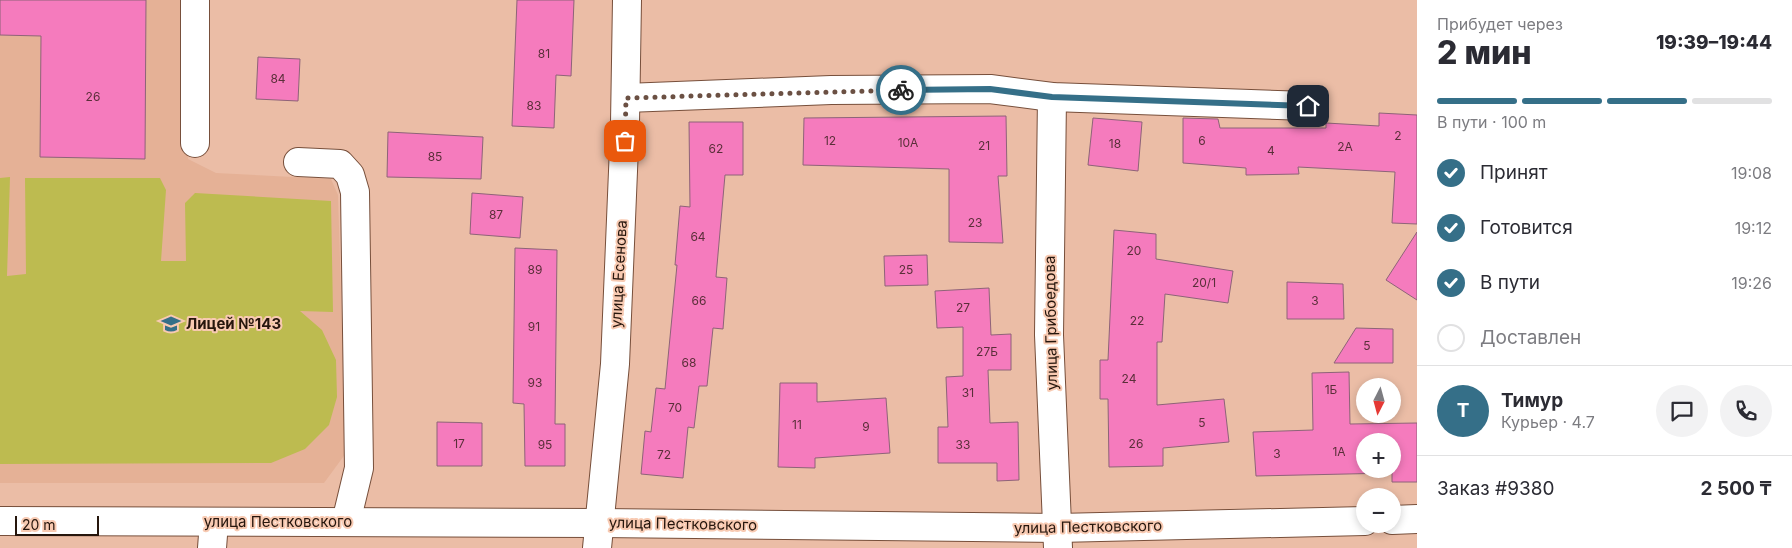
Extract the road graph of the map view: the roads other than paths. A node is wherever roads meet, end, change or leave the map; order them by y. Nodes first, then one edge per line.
1 (195, 0) edge
2 (627, 0) edge
3 (1052, 97) junction
4 (626, 98) junction
5 (1308, 106) dead end
6 (195, 143) dead end
7 (298, 162) dead end
8 (1417, 519) edge
9 (1401, 520) edge
10 (0, 521) edge
11 (1356, 521) edge
12 (346, 522) junction
13 (213, 535) edge
14 (599, 535) edge
15 (1058, 538) edge

1 - 6 street
2 - 4 street, улица Есенова
3 - 4 street
3 - 5 street
3 - 15 street, улица Грибоедова
4 - 14 street, улица Есенова
7 - 12 street
8 - 9 street
10 - 13 street, улица Пестковского
11 - 15 street, улица Пестковского
12 - 13 street, улица Пестковского
12 - 14 street, улица Пестковского
14 - 15 street, улица Пестковского

